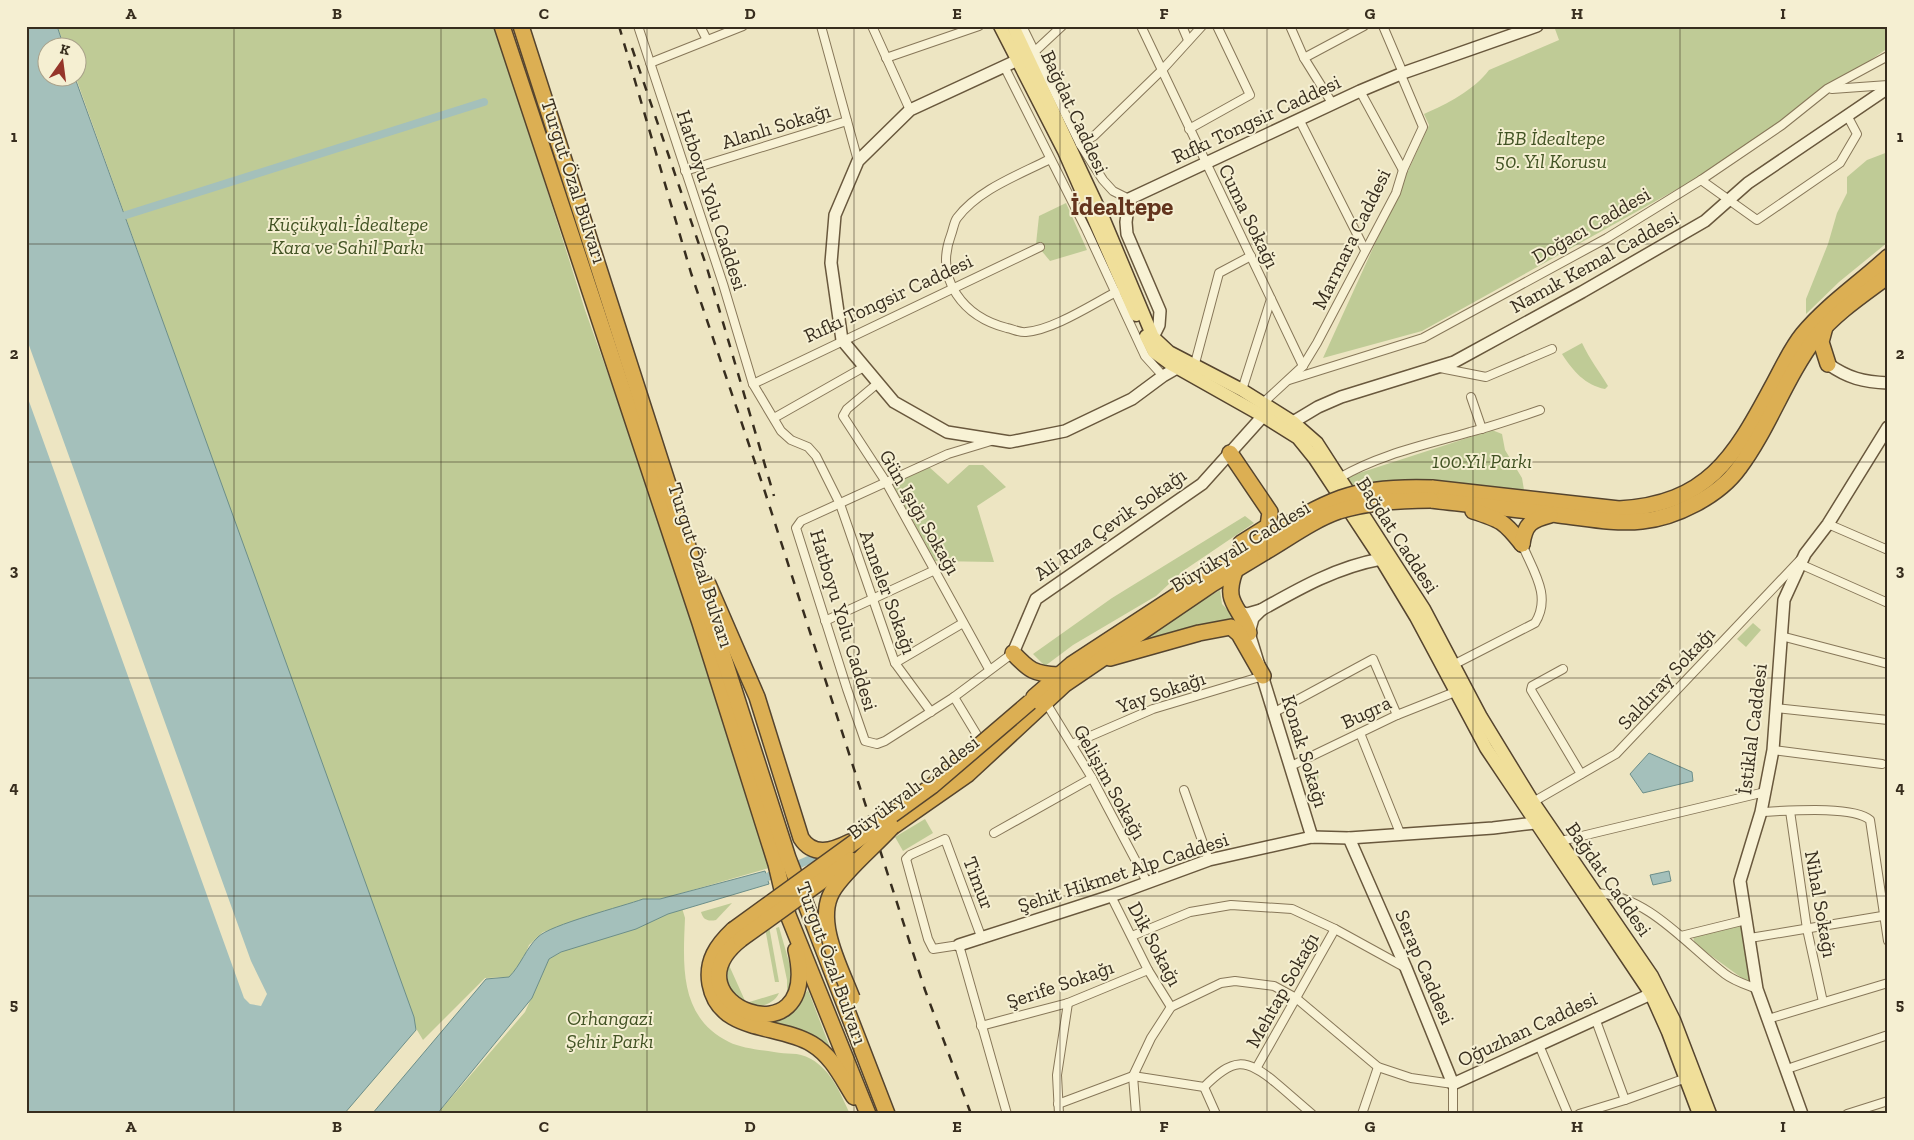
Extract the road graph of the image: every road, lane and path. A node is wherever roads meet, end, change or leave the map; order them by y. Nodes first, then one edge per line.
1 (502, 26) edge
2 (521, 26) edge
3 (638, 26) edge
4 (700, 26) edge
5 (742, 26) edge
6 (821, 26) edge
7 (872, 26) edge
8 (979, 26) edge
9 (1000, 26) edge
10 (1013, 26) edge
11 (1022, 26) edge
12 (1062, 26) edge
13 (1141, 26) edge
14 (1182, 26) edge
15 (1202, 26) edge
16 (1217, 26) edge
17 (1290, 26) edge
18 (1364, 26) edge
19 (1383, 26) edge
20 (1537, 26) edge
21 (707, 40) junction
22 (1188, 40) junction
23 (1027, 56) junction
24 (1888, 56) edge
25 (886, 58) junction
26 (1304, 58) junction
27 (650, 63) junction
28 (1004, 66) junction
29 (1163, 69) junction
30 (1402, 74) junction
31 (1888, 87) edge
32 (1827, 89) junction
33 (1360, 91) junction
34 (1332, 103) junction
35 (910, 110) junction
36 (1848, 117) junction
37 (1299, 119) junction
38 (847, 120) junction
39 (1189, 129) junction
40 (1080, 144) junction
41 (1050, 159) junction
42 (858, 161) junction
43 (1205, 164) junction
44 (1403, 170) junction
45 (685, 171) junction
46 (1701, 180) junction
47 (1729, 198) junction
48 (1129, 199) junction
49 (1040, 247) dead end
50 (1365, 250) junction
51 (1251, 256) junction
52 (1888, 257) edge
53 (1888, 276) edge
54 (952, 288) junction
55 (1116, 292) junction
56 (1271, 299) junction
57 (1825, 327) junction
58 (1153, 337) junction
59 (842, 340) junction
60 (1552, 349) dead end
61 (1828, 364) junction
62 (1302, 366) junction
63 (864, 367) junction
64 (1194, 367) junction
65 (1436, 367) junction
66 (1177, 368) junction
67 (1795, 370) junction
68 (1162, 376) junction
69 (1289, 380) junction
70 (878, 383) junction
71 (1888, 383) edge
72 (753, 384) junction
73 (1242, 390) junction
74 (1471, 397) dead end
75 (1263, 403) junction
76 (1540, 410) dead end
77 (1263, 416) junction
78 (774, 418) junction
79 (1293, 422) junction
80 (1888, 427) edge
81 (1482, 429) junction
82 (996, 440) junction
83 (1230, 453) junction
84 (1339, 478) junction
85 (886, 482) junction
86 (1431, 494) junction
87 (840, 504) junction
88 (1555, 514) junction
89 (1828, 524) junction
90 (684, 534) junction
91 (1522, 544) junction
92 (1261, 548) junction
93 (1888, 550) edge
94 (1381, 559) junction
95 (1803, 559) junction
96 (935, 570) junction
97 (1236, 571) junction
98 (872, 600) junction
99 (1888, 604) edge
100 (1162, 605) junction
101 (1261, 610) junction
102 (1240, 612) junction
103 (825, 621) junction
104 (963, 623) junction
105 (1249, 632) junction
106 (1781, 636) junction
107 (1013, 653) junction
108 (1099, 661) junction
109 (895, 663) junction
110 (1453, 664) junction
111 (1888, 664) edge
112 (988, 669) junction
113 (1563, 669) dead end
114 (1058, 675) junction
115 (1263, 676) junction
116 (1455, 692) junction
117 (954, 697) junction
118 (1048, 698) junction
119 (1032, 706) junction
120 (1776, 708) junction
121 (931, 712) junction
122 (1273, 713) junction
123 (1397, 715) junction
124 (1888, 720) edge
125 (1360, 733) junction
126 (977, 735) dead end
127 (1072, 744) junction
128 (1773, 750) junction
129 (1882, 764) dead end
130 (1291, 766) junction
131 (1581, 774) junction
132 (1092, 778) junction
133 (1184, 790) dead end
134 (1765, 792) junction
135 (1533, 802) junction
136 (1790, 811) junction
137 (1761, 812) junction
138 (1540, 821) junction
139 (892, 827) junction
140 (994, 833) dead end
141 (1400, 833) junction
142 (1312, 837) junction
143 (1349, 838) junction
144 (856, 840) junction
145 (1561, 841) junction
146 (1209, 860) junction
147 (782, 861) junction
148 (1147, 882) junction
149 (1597, 893) junction
150 (1111, 896) junction
151 (788, 915) junction
152 (1886, 916) edge
153 (1746, 920) junction
154 (1335, 929) junction
155 (1807, 929) junction
156 (736, 935) junction
157 (1132, 936) junction
158 (1681, 936) junction
159 (1750, 938) junction
160 (928, 939) joint
161 (982, 939) junction
162 (1888, 941) edge
163 (959, 945) junction
164 (1406, 968) junction
165 (1148, 970) junction
166 (1888, 983) edge
167 (1757, 989) junction
168 (1651, 994) junction
169 (1296, 998) junction
170 (1823, 1002) junction
171 (1068, 1003) junction
172 (1171, 1007) junction
173 (1595, 1018) junction
174 (1768, 1019) junction
175 (981, 1026) junction
176 (1888, 1035) edge
177 (1539, 1044) junction
178 (1257, 1067) junction
179 (1378, 1067) junction
180 (1787, 1069) junction
181 (1133, 1076) junction
182 (1690, 1076) junction
183 (1452, 1084) junction
184 (1204, 1087) junction
185 (1625, 1100) junction
186 (1888, 1101) edge
187 (1058, 1104) junction
188 (867, 1114) edge
189 (887, 1114) edge
190 (891, 1114) edge
191 (1007, 1114) edge
192 (1059, 1114) edge
193 (1136, 1114) edge
194 (1216, 1114) edge
195 (1312, 1114) edge
196 (1362, 1114) edge
197 (1453, 1114) edge
198 (1568, 1114) edge
199 (1579, 1114) edge
200 (1699, 1114) edge
201 (1710, 1114) edge
202 (1802, 1114) edge
203 (1847, 1114) edge

1 - 147 highway, Turgut Özal Bulvarı
2 - 90 highway, Turgut Özal Bulvarı
3 - 27 street, Hatboyu Yolu Caddesi
4 - 21 street
5 - 21 street
6 - 38 street
7 - 25 street
8 - 25 street
9 - 23 main road, Bağdat Caddesi
10 - 23 main road, Bağdat Caddesi
11 - 23 street
12 - 23 street
13 - 29 street, Cuma Sokağı
14 - 22 street
15 - 22 street
16 - 39 street
17 - 26 street
18 - 26 street
19 - 30 street, Marmara Caddesi
20 - 30 street, Rıfkı Tongsir Caddesi
21 - 27 street
22 - 29 street
23 - 28 street
23 - 40 street
23 - 58 main road, Bağdat Caddesi
23 - 66 main road, Bağdat Caddesi
24 - 32 street, Doğacı Caddesi
25 - 35 street
26 - 34 street
27 - 45 street, Hatboyu Yolu Caddesi
28 - 35 street
28 - 41 street
29 - 39 street, Cuma Sokağı
29 - 40 street
30 - 33 street, Rıfkı Tongsir Caddesi
30 - 44 street, Marmara Caddesi
31 - 32 street
31 - 36 street, Namık Kemal Caddesi
32 - 46 street, Doğacı Caddesi
33 - 34 street, Rıfkı Tongsir Caddesi
33 - 44 street
34 - 37 street, Rıfkı Tongsir Caddesi
35 - 42 street
36 - 47 street, Namık Kemal Caddesi
36 - 47 street
37 - 43 street, Rıfkı Tongsir Caddesi
37 - 50 street
38 - 42 street
38 - 45 street, Alanlı Sokağı
39 - 43 street, Cuma Sokağı
40 - 48 street
41 - 54 street
41 - 55 street
42 - 59 street
43 - 48 street, Rıfkı Tongsir Caddesi
43 - 51 street, Cuma Sokağı
44 - 50 street, Marmara Caddesi
45 - 72 street, Hatboyu Yolu Caddesi
46 - 47 street
46 - 69 street, Doğacı Caddesi
47 - 65 street, Namık Kemal Caddesi
48 - 58 street
49 - 54 street, Rıfkı Tongsir Caddesi
50 - 62 street, Marmara Caddesi
51 - 56 street, Cuma Sokağı
51 - 64 street
52 - 86 highway, Büyükyalı Caddesi
53 - 57 highway, Büyükyalı Caddesi
54 - 55 street
54 - 59 street, Rıfkı Tongsir Caddesi
55 - 68 street
56 - 62 street, Cuma Sokağı
56 - 73 street
57 - 61 highway
57 - 67 highway, Büyükyalı Caddesi
58 - 64 main road, Bağdat Caddesi
59 - 63 street
59 - 72 street, Rıfkı Tongsir Caddesi
60 - 65 street
61 - 67 highway
61 - 71 street
62 - 69 street, Marmara Caddesi
63 - 70 street
63 - 78 street
64 - 73 main road, Bağdat Caddesi
65 - 79 street, Namık Kemal Caddesi
66 - 68 street
66 - 77 main road, Bağdat Caddesi
67 - 88 highway, Büyükyalı Caddesi
68 - 82 street
69 - 75 street, Marmara Caddesi
70 - 82 street
70 - 85 street, Gün Işığı Sokağı
72 - 78 street, Hatboyu Yolu Caddesi
73 - 75 main road, Bağdat Caddesi
74 - 81 street
75 - 79 main road, Bağdat Caddesi
76 - 81 street
77 - 83 street, Ali Rıza Çevik Sokağı
77 - 94 main road, Bağdat Caddesi
78 - 87 street, Anneler Sokağı
79 - 84 main road, Bağdat Caddesi
80 - 89 street, İstiklal Caddesi
81 - 84 street
82 - 85 street
83 - 100 highway
83 - 107 street, Ali Rıza Çevik Sokağı
84 - 110 main road, Bağdat Caddesi
85 - 87 street
85 - 96 street, Gün Işığı Sokağı
86 - 88 highway, Büyükyalı Caddesi
86 - 91 highway
86 - 92 highway, Büyükyalı Caddesi, bridge
87 - 98 street, Anneler Sokağı
87 - 103 street, Hatboyu Yolu Caddesi
88 - 91 highway
89 - 93 street
89 - 95 street, İstiklal Caddesi
90 - 144 highway, bridge
90 - 147 highway, Turgut Özal Bulvarı
91 - 110 street
92 - 97 highway, Büyükyalı Caddesi
92 - 100 highway, Büyükyalı Caddesi
94 - 101 street
94 - 116 main road, Bağdat Caddesi
95 - 99 street
95 - 106 street, İstiklal Caddesi
95 - 131 street, Saldıray Sokağı
96 - 98 street
96 - 104 street, Gün Işığı Sokağı
97 - 102 highway
97 - 108 highway, Büyükyalı Caddesi
98 - 103 street
98 - 109 street, Anneler Sokağı
100 - 114 highway, Büyükyalı Caddesi
101 - 102 street
101 - 105 street
102 - 105 highway
103 - 121 street, Hatboyu Yolu Caddesi
104 - 109 street
104 - 112 street, Gün Işığı Sokağı
105 - 115 street, Konak Sokağı
106 - 111 street
106 - 120 street, İstiklal Caddesi
107 - 112 street
107 - 114 highway
108 - 115 highway
108 - 118 highway, Büyükyalı Caddesi
109 - 121 street, Anneler Sokağı
110 - 135 main road, Bağdat Caddesi
112 - 117 street
113 - 131 street
114 - 119 highway, Büyükyalı Caddesi
115 - 122 street, Konak Sokağı
115 - 127 street, Yay Sokağı
116 - 123 street, Bugra
116 - 138 main road, Bağdat Caddesi
117 - 121 street
117 - 126 street
118 - 119 highway, Büyükyalı Caddesi
118 - 127 street, Gelişim Sokağı
119 - 139 highway, Büyükyalı Caddesi
119 - 144 highway, Büyükyalı Caddesi, bridge
120 - 124 street
120 - 128 street, İstiklal Caddesi
122 - 123 street
122 - 130 street, Konak Sokağı
123 - 125 street, Bugra
125 - 130 street, Bugra
125 - 141 street
127 - 132 street, Gelişim Sokağı
128 - 129 street
128 - 134 street, İstiklal Caddesi
130 - 142 street, Konak Sokağı
131 - 135 street, Saldıray Sokağı
132 - 140 street
132 - 148 street, Gelişim Sokağı
133 - 146 street
134 - 137 street, İstiklal Caddesi
134 - 145 street
135 - 138 main road, Bağdat Caddesi
136 - 137 street
136 - 152 street
136 - 155 street, Nihal Sokağı
137 - 153 street, İstiklal Caddesi
138 - 141 street, Şehit Hikmet Alp Caddesi
138 - 145 main road, Bağdat Caddesi
138 - 168 main road, Bağdat Caddesi
139 - 156 highway, Büyükyalı Caddesi, bridge
139 - 190 highway, bridge
141 - 143 street, Şehit Hikmet Alp Caddesi
142 - 143 street, Şehit Hikmet Alp Caddesi
142 - 146 street, Şehit Hikmet Alp Caddesi
143 - 164 street, Serap Caddesi
144 - 156 highway, bridge
145 - 149 main road, Bağdat Caddesi
146 - 148 street, Şehit Hikmet Alp Caddesi
147 - 151 highway, Turgut Özal Bulvarı
147 - 189 highway, Turgut Özal Bulvarı
148 - 150 street, Şehit Hikmet Alp Caddesi
149 - 158 street
149 - 182 main road, Bağdat Caddesi
150 - 157 street, Dik Sokağı
150 - 161 street, Şehit Hikmet Alp Caddesi
151 - 156 highway
151 - 188 highway, Turgut Özal Bulvarı
152 - 155 street
152 - 162 street
153 - 158 street
153 - 159 street, İstiklal Caddesi
154 - 157 street
154 - 164 street
154 - 169 street, Mehtap Sokağı
155 - 159 street
155 - 170 street, Nihal Sokağı
156 - 188 highway
157 - 165 street, Dik Sokağı
158 - 167 street
159 - 167 street, İstiklal Caddesi
160 - 161 street, Timur
160 - 163 street, Şehit Hikmet Alp Caddesi
161 - 163 street, Şehit Hikmet Alp Caddesi
163 - 175 street
164 - 183 street, Serap Caddesi
165 - 171 street, Şerife Sokağı
165 - 172 street, Dik Sokağı
166 - 170 street
167 - 174 street, İstiklal Caddesi
168 - 173 street, Oğuzhan Caddesi
168 - 182 main road, Bağdat Caddesi
169 - 172 street
169 - 178 street, Mehtap Sokağı
169 - 179 street
170 - 174 street
171 - 175 street, Şerife Sokağı
171 - 187 street
172 - 181 street
173 - 177 street, Oğuzhan Caddesi
173 - 185 street
174 - 180 street, İstiklal Caddesi
175 - 191 street
176 - 180 street
177 - 183 street, Oğuzhan Caddesi
177 - 198 street
178 - 184 street
178 - 195 street
179 - 183 street, Oğuzhan Caddesi
179 - 196 street
180 - 202 street, İstiklal Caddesi
181 - 184 street
181 - 187 street
181 - 193 street
182 - 185 street
182 - 200 main road, Bağdat Caddesi
182 - 201 main road, Bağdat Caddesi
183 - 197 street, Serap Caddesi
184 - 194 street
185 - 199 street
186 - 203 street
187 - 192 street

